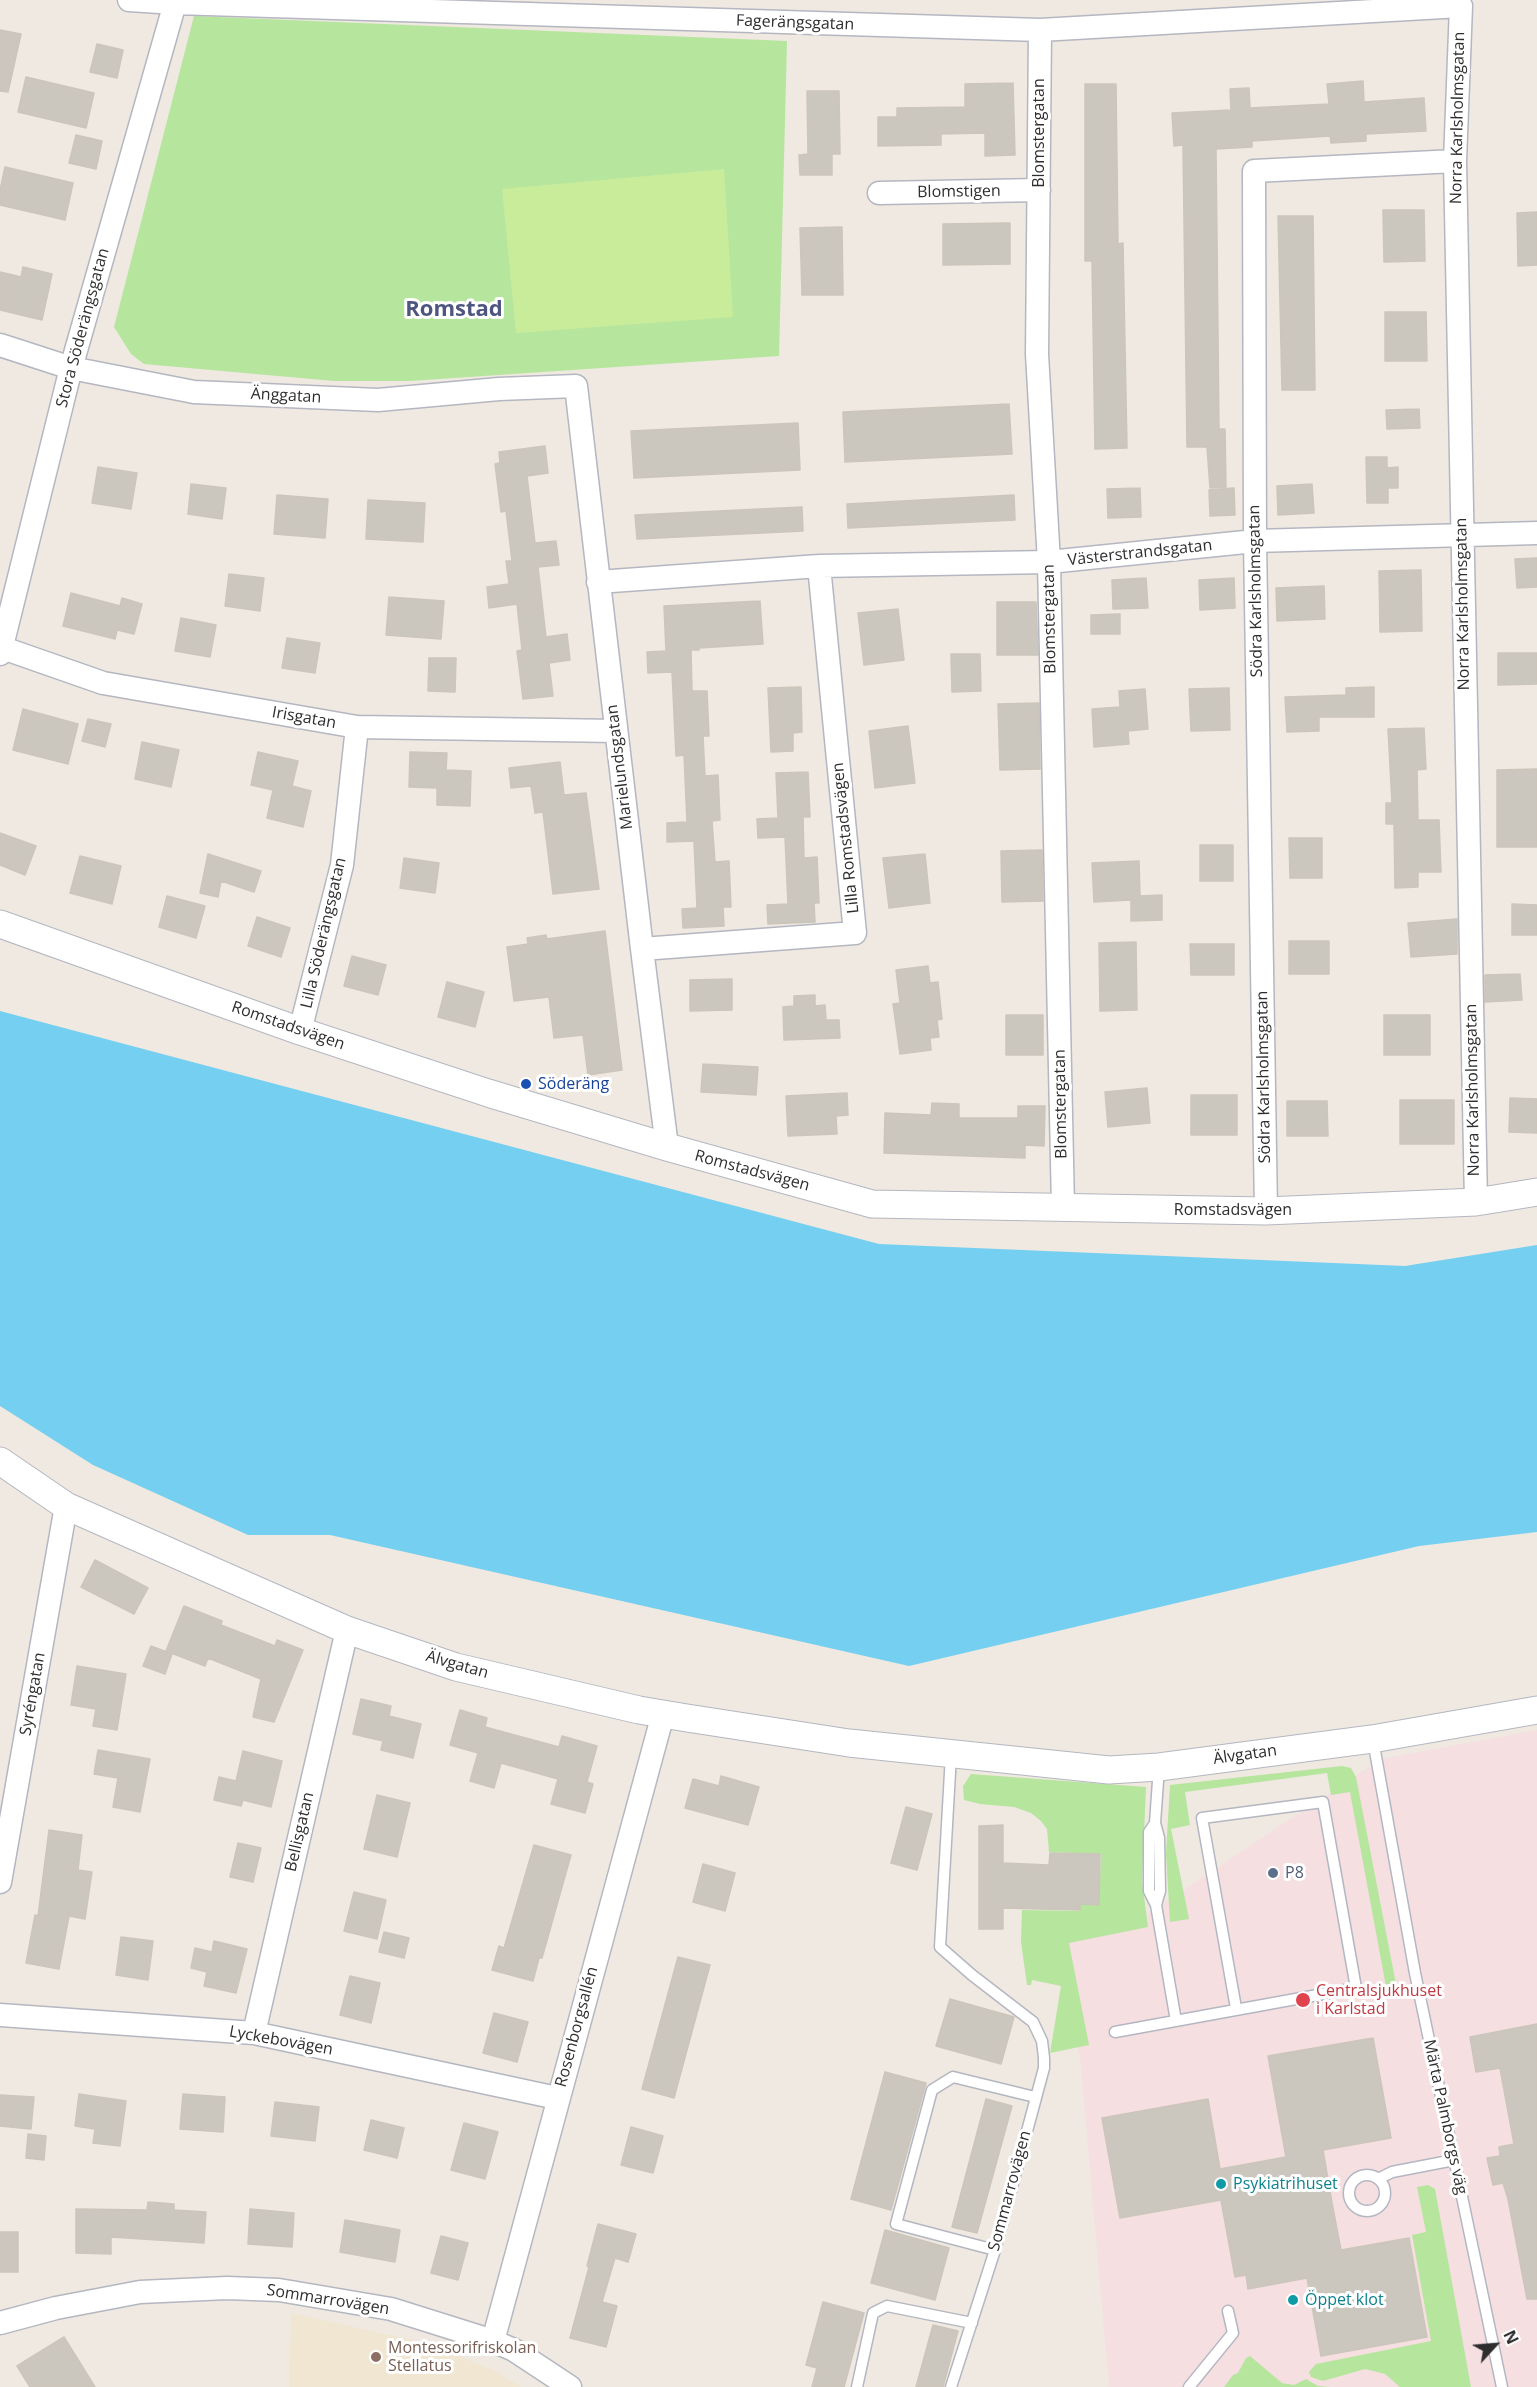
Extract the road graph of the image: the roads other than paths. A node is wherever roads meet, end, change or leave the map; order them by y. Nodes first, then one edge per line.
1 (129, 0) edge
2 (175, 3) junction
3 (1461, 6) joint
4 (1040, 30) junction
5 (1455, 161) junction
6 (1039, 190) junction
7 (879, 193) dead end
8 (0, 345) edge
9 (71, 368) junction
10 (576, 386) joint
11 (1537, 533) edge
12 (1461, 537) junction
13 (1255, 541) junction
14 (1049, 562) junction
15 (819, 567) junction
16 (598, 582) junction
17 (1, 650) edge
18 (357, 728) junction
19 (616, 731) junction
20 (0, 924) edge
21 (642, 949) junction
22 (300, 1031) junction
23 (667, 1148) junction
24 (1537, 1192) edge
25 (1476, 1202) junction
26 (1063, 1207) junction
27 (1266, 1212) junction
28 (0, 1461) edge
29 (66, 1506) junction
30 (347, 1630) junction
31 (1537, 1710) edge
32 (663, 1714) junction
33 (1372, 1739) junction
34 (951, 1755) junction
35 (1159, 1767) junction
36 (0, 1882) edge
37 (1236, 2008) junction
38 (0, 2014) edge
39 (1176, 2021) junction
40 (1115, 2032) dead end
41 (254, 2033) junction
42 (1035, 2097) junction
43 (558, 2098) junction
44 (1454, 2160) junction
45 (1378, 2179) dead end
46 (995, 2250) junction
47 (1228, 2311) dead end
48 (0, 2323) edge
49 (972, 2323) junction
50 (493, 2341) junction
51 (570, 2387) edge
52 (857, 2387) edge
53 (951, 2387) edge
54 (1189, 2387) edge
55 (1502, 2387) edge

1 - 2 street, Fagerängsgatan
2 - 4 street, Fagerängsgatan
2 - 9 street, Stora Söderängsgatan
3 - 4 street, Fagerängsgatan
3 - 5 street, Norra Karlsholmsgatan
4 - 6 street, Blomstergatan
5 - 12 street, Norra Karlsholmsgatan
5 - 13 street, Södra Karlsholmsgatan
6 - 7 street, Blomstigen
6 - 14 street, Blomstergatan
8 - 9 street, Änggatan
9 - 10 street, Änggatan
9 - 17 street, Stora Söderängsgatan
10 - 16 street, Marielundsgatan
11 - 12 street, Västerstrandsgatan
12 - 13 street, Västerstrandsgatan
12 - 25 street, Norra Karlsholmsgatan
13 - 14 street, Västerstrandsgatan
13 - 27 street, Södra Karlsholmsgatan
14 - 15 street, Västerstrandsgatan
14 - 26 street, Blomstergatan
15 - 16 street, Västerstrandsgatan
15 - 21 street, Lilla Romstadsvägen
16 - 19 street, Marielundsgatan
17 - 18 street, Irisgatan
18 - 19 street, Irisgatan
18 - 22 street, Lilla Söderängsgatan
19 - 21 street, Marielundsgatan
20 - 22 street, Romstadsvägen
21 - 23 street, Marielundsgatan
22 - 23 street, Romstadsvägen
23 - 26 street, Romstadsvägen
24 - 25 street, Romstadsvägen
25 - 27 street, Romstadsvägen
26 - 27 street, Romstadsvägen
28 - 29 street, Älvgatan
29 - 30 street, Älvgatan
29 - 36 street, Syréngatan
30 - 32 street, Älvgatan
30 - 41 street, Bellisgatan
31 - 33 street, Älvgatan
32 - 34 street, Älvgatan
32 - 43 street, Rosenborgsallén
33 - 35 street, Älvgatan
33 - 44 lane, Märta Palmborgs väg
34 - 35 street, Älvgatan
34 - 42 lane, Sommarrovägen
35 - 39 lane
37 - 37 lane
37 - 39 lane
38 - 41 street, Lyckebovägen
39 - 40 lane
41 - 43 street, Lyckebovägen
42 - 46 lane, Sommarrovägen
42 - 46 lane
43 - 50 street, Rosenborgsallén
44 - 45 lane
44 - 55 lane, Märta Palmborgs väg
46 - 49 lane, Sommarrovägen
47 - 54 lane
48 - 50 street, Sommarrovägen
49 - 52 lane
49 - 53 lane, Sommarrovägen
50 - 51 street, Sommarrovägen

